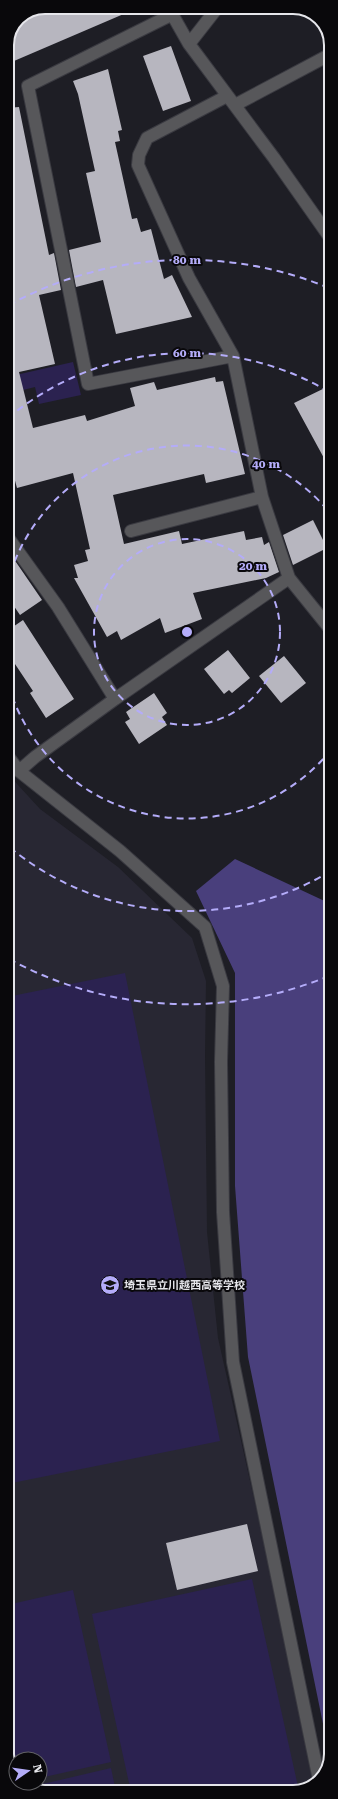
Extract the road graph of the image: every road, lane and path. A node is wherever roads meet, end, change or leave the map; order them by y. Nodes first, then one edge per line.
1 (164, 14) edge
2 (172, 14) edge
3 (213, 14) edge
4 (189, 44) junction
5 (324, 58) edge
6 (227, 96) junction
7 (235, 106) junction
8 (324, 229) edge
9 (233, 356) junction
10 (262, 497) junction
11 (131, 531) dead end
12 (14, 546) edge
13 (289, 578) junction
14 (324, 621) edge
15 (115, 699) junction
16 (14, 764) edge
17 (19, 771) junction
18 (318, 1772) edge

1 - 9 street
2 - 4 street
3 - 4 street
4 - 6 street
5 - 7 street
6 - 7 street
6 - 9 street
7 - 8 street
9 - 10 street
10 - 11 street
10 - 13 street
12 - 15 street
13 - 14 street
13 - 15 street
15 - 17 street
16 - 17 street
17 - 18 street

